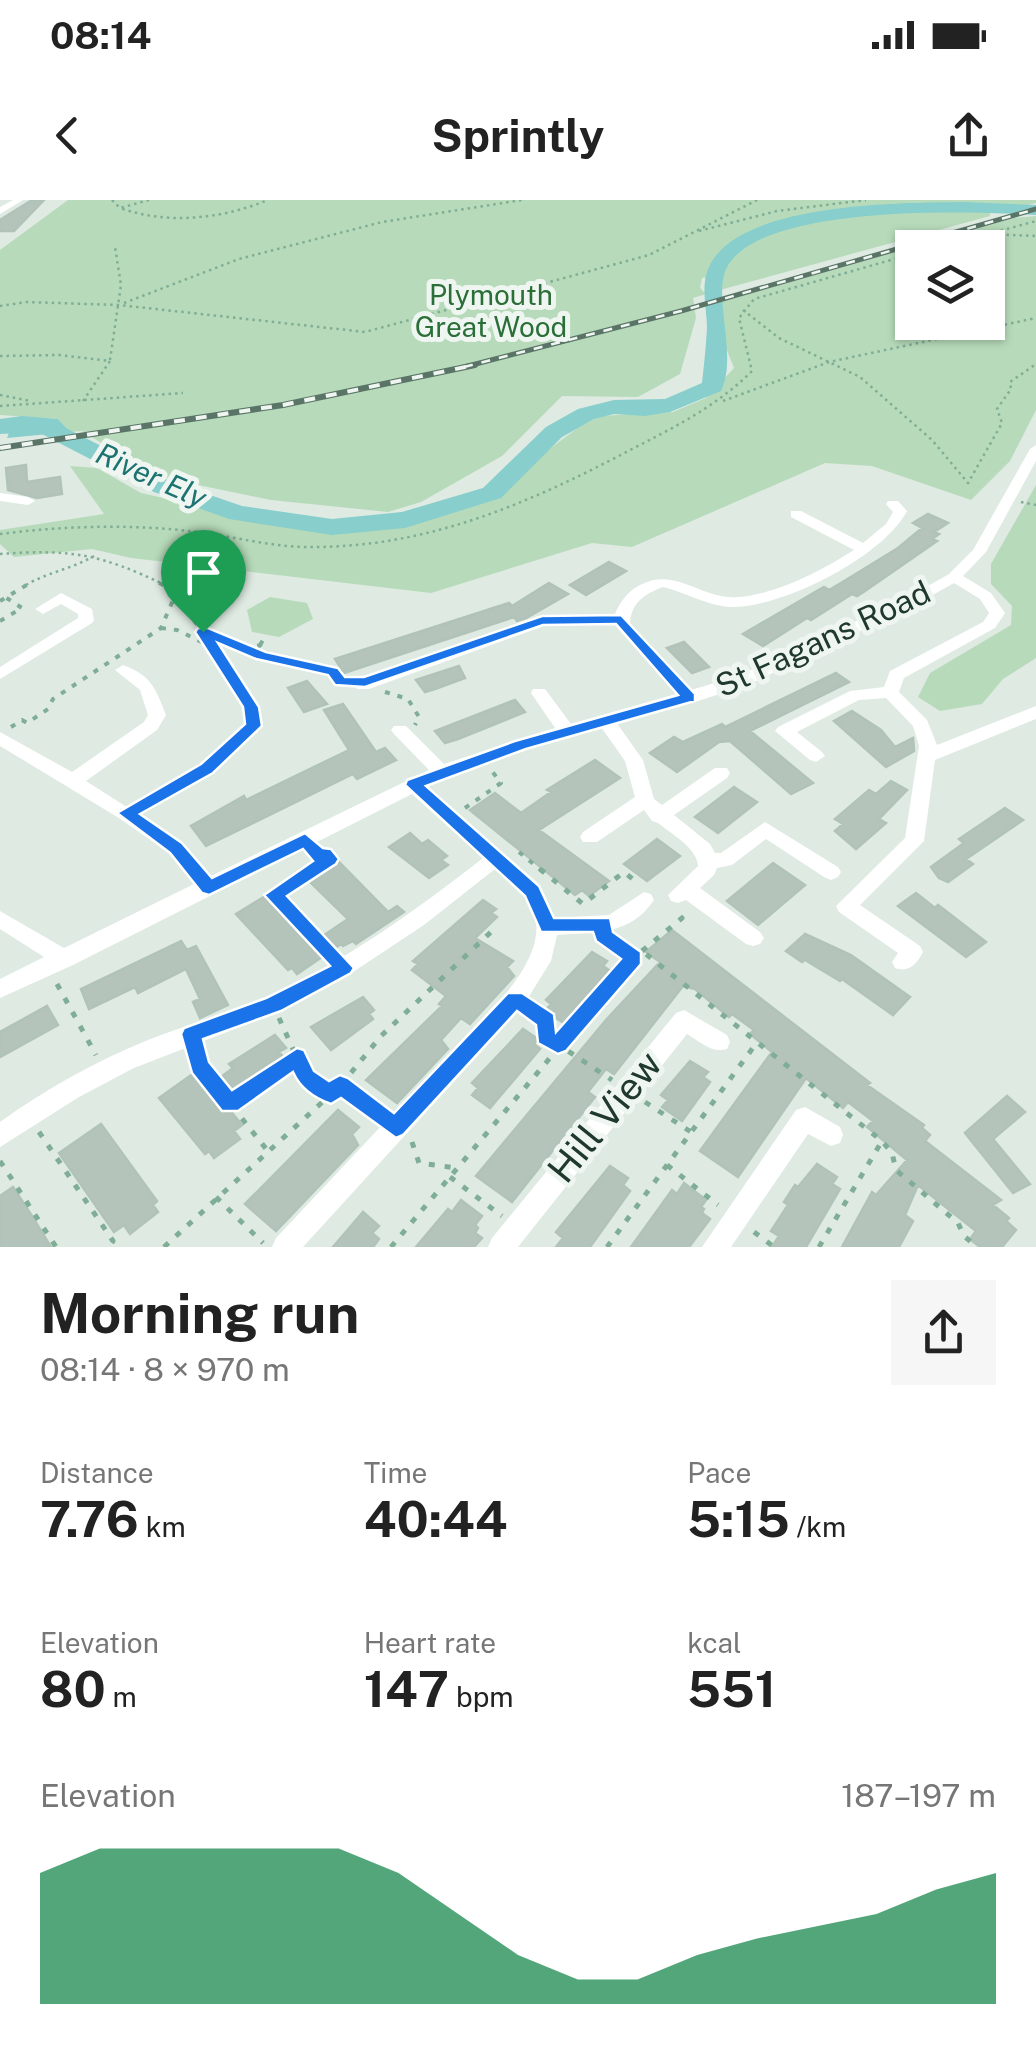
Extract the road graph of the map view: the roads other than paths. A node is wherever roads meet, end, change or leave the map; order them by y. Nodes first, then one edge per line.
1 (20, 200) edge
2 (1, 209) edge
3 (1036, 449) edge
4 (0, 497) edge
5 (28, 501) dead end
6 (893, 504) dead end
7 (796, 514) dead end
8 (865, 550) junction
9 (675, 564) dead end
10 (954, 577) junction
11 (662, 582) junction
12 (43, 609) dead end
13 (621, 619) junction
14 (123, 670) dead end
15 (0, 674) edge
16 (364, 684) road end
17 (539, 692) dead end
18 (891, 692) junction
19 (690, 698) junction
20 (1036, 712) edge
21 (606, 721) junction
22 (408, 727) road end
23 (567, 731) junction
24 (0, 736) edge
25 (816, 756) dead end
26 (927, 756) junction
27 (442, 772) junction
28 (721, 773) dead end
29 (74, 781) junction
30 (413, 785) junction
31 (645, 800) junction
32 (659, 816) junction
33 (590, 837) dead end
34 (502, 851) junction
35 (709, 860) junction
36 (830, 872) dead end
37 (209, 888) junction
38 (648, 898) road end
39 (0, 919) edge
40 (548, 926) junction
41 (753, 938) dead end
42 (904, 962) dead end
43 (56, 963) junction
44 (0, 989) edge
45 (718, 1042) dead end
46 (831, 1135) dead end
47 (0, 1136) edge
48 (509, 1237) edge
49 (285, 1247) edge
50 (715, 1247) edge

1 - 2 street
3 - 10 street, St Fagans Road
4 - 5 street
6 - 8 street
7 - 8 street
8 - 11 street
9 - 11 street
10 - 18 street
10 - 19 street, St Fagans Road
11 - 13 street
12 - 15 street
13 - 16 street
13 - 19 street
14 - 29 street
17 - 23 street
18 - 25 street
18 - 26 street
19 - 21 street, St Fagans Road
20 - 26 street
21 - 23 street, St Fagans Road
21 - 31 street
22 - 27 street
23 - 27 street, St Fagans Road
24 - 29 street
26 - 42 street
27 - 30 street, St Fagans Road
28 - 32 street
29 - 37 street
30 - 34 street
30 - 37 street, St Fagans Road
31 - 32 street
31 - 33 street
32 - 35 street
34 - 40 street
34 - 47 street
35 - 36 street
35 - 41 street
37 - 43 street, St Fagans Road
38 - 40 street
39 - 43 street
40 - 49 street
43 - 44 street, St Fagans Road
45 - 48 street, Hill View
46 - 50 street

